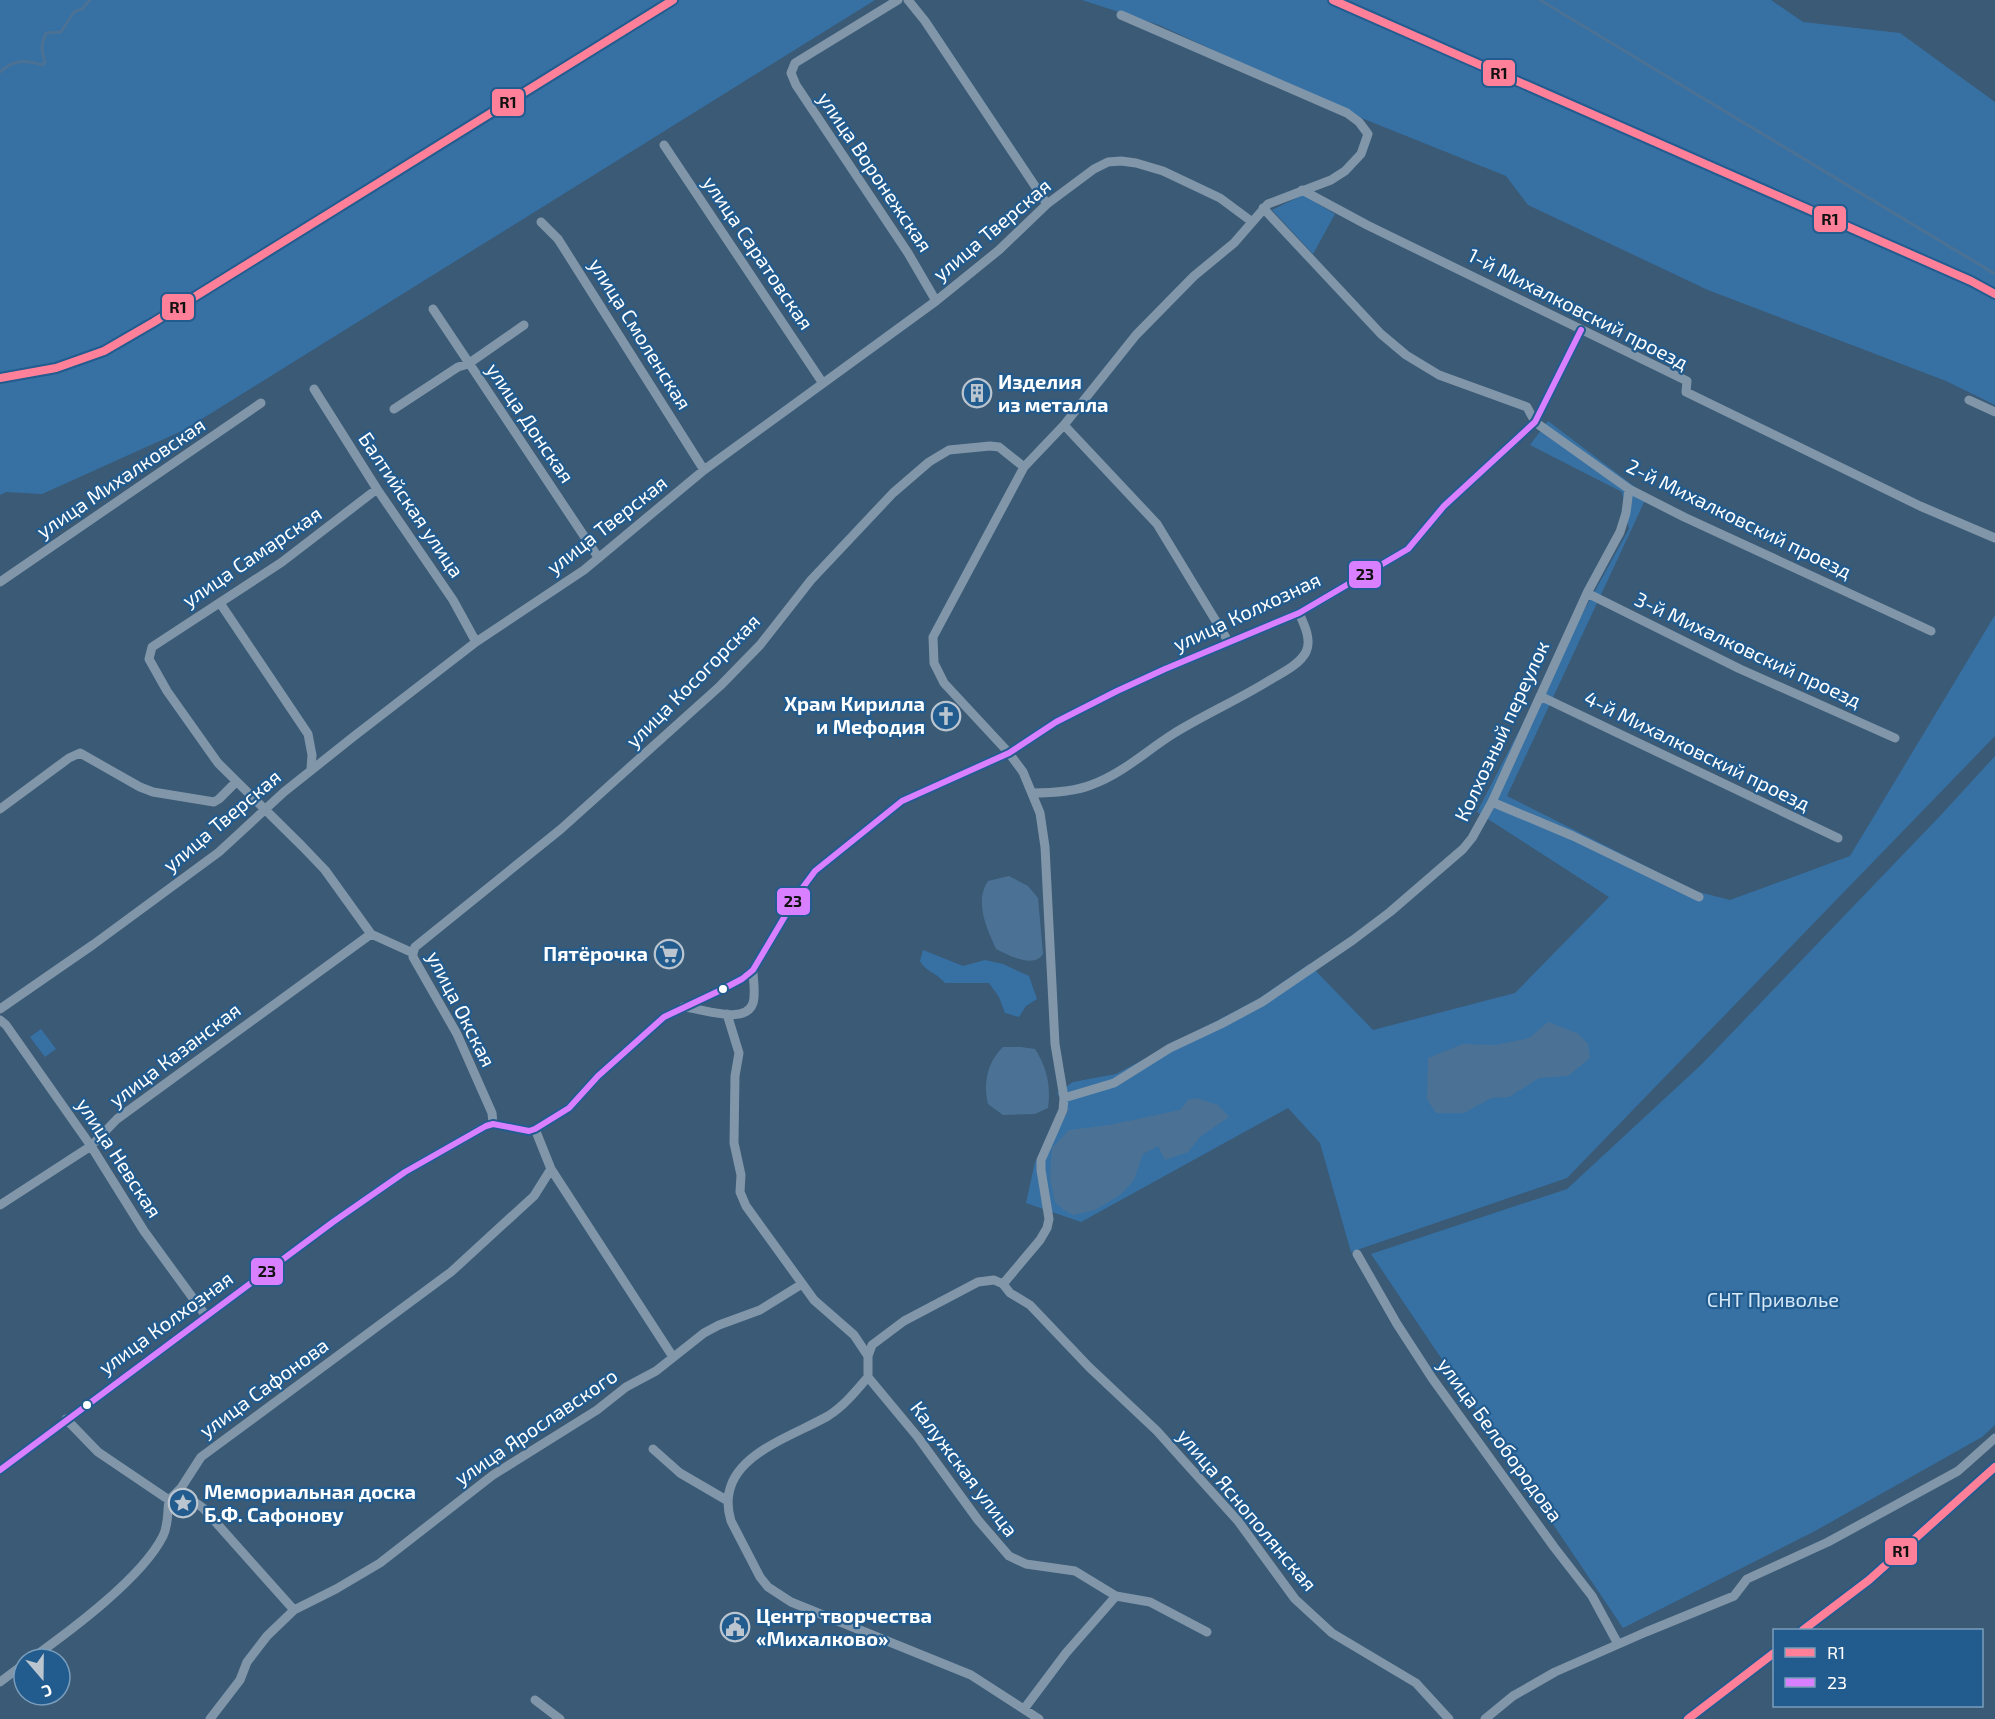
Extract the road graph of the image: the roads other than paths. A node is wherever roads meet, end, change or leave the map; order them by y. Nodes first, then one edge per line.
1 (898, 0) edge
2 (908, 0) edge
3 (1121, 15) dead end
4 (664, 145) dead end
5 (1302, 190) junction
6 (1047, 204) junction
7 (1263, 208) junction
8 (1251, 221) junction
9 (541, 222) dead end
10 (936, 301) junction
11 (433, 309) dead end
12 (524, 325) dead end
13 (1581, 330) junction
14 (468, 364) junction
15 (822, 382) junction
16 (315, 389) dead end
17 (1970, 400) dead end
18 (261, 403) dead end
19 (394, 409) dead end
20 (1995, 412) edge
21 (1535, 422) junction
22 (1064, 425) junction
23 (1024, 467) junction
24 (704, 470) junction
25 (377, 489) junction
26 (1629, 489) junction
27 (1995, 538) edge
28 (598, 557) junction
29 (0, 582) edge
30 (1587, 593) junction
31 (220, 603) junction
32 (1299, 613) junction
33 (1931, 631) dead end
34 (1228, 641) junction
35 (476, 642) junction
36 (149, 654) joint
37 (1540, 696) junction
38 (1895, 738) dead end
39 (1009, 753) junction
40 (311, 769) junction
41 (236, 782) junction
42 (1032, 793) junction
43 (1492, 801) junction
44 (0, 809) edge
45 (265, 809) junction
46 (1838, 838) dead end
47 (1699, 897) dead end
48 (371, 934) junction
49 (413, 953) junction
50 (753, 970) junction
51 (681, 1007) junction
52 (0, 1009) edge
53 (727, 1017) junction
54 (0, 1020) edge
55 (1064, 1098) junction
56 (493, 1124) junction
57 (535, 1129) junction
58 (91, 1146) junction
59 (551, 1169) junction
60 (0, 1205) edge
61 (1357, 1254) dead end
62 (802, 1284) junction
63 (1003, 1284) junction
64 (206, 1316) junction
65 (867, 1356) junction
66 (673, 1357) junction
67 (868, 1377) junction
68 (66, 1419) junction
69 (1995, 1438) edge
70 (653, 1449) dead end
71 (0, 1470) edge
72 (169, 1500) junction
73 (728, 1501) junction
74 (1116, 1596) junction
75 (294, 1610) junction
76 (1207, 1632) dead end
77 (1618, 1644) junction
78 (47, 1647) edge
79 (535, 1700) dead end
80 (1024, 1709) junction
81 (210, 1719) edge
82 (560, 1719) edge
83 (1039, 1719) edge
84 (1449, 1719) edge
85 (1485, 1719) edge

1 - 10 street, улица Воронежская
2 - 6 street
3 - 5 street
4 - 15 street, улица Саратовская
5 - 7 street
5 - 13 street, 1-й Михалковский проезд
6 - 8 street, улица Тверская
6 - 10 street, улица Тверская
7 - 8 street
7 - 21 street, 2-й Михалковский проезд
8 - 22 street
9 - 24 street, улица Смоленская
10 - 15 street, улица Тверская
11 - 14 street, улица Донская
12 - 14 street
13 - 21 street, улица Колхозная
13 - 27 street, 1-й Михалковский проезд
14 - 19 street
14 - 28 street, улица Донская
15 - 24 street, улица Тверская
16 - 25 street, Балтийская улица
17 - 20 street
18 - 29 street, улица Михалковская
21 - 26 street, 2-й Михалковский проезд
21 - 32 street, улица Колхозная
22 - 23 street
22 - 34 street
23 - 39 street
23 - 49 street, улица Косогорская
24 - 28 street, улица Тверская
25 - 31 street, улица Самарская
25 - 35 street, Балтийская улица
26 - 30 street, Колхозный переулок
26 - 33 street, 2-й Михалковский проезд
28 - 35 street, улица Тверская
30 - 37 street, Колхозный переулок
30 - 38 street, 3-й Михалковский проезд
31 - 36 street, улица Самарская
31 - 40 street
32 - 34 street, улица Колхозная
32 - 42 street
34 - 39 street, улица Колхозная
35 - 40 street, улица Тверская
36 - 41 street, улица Окская
37 - 43 street, Колхозный переулок
37 - 46 street, 4-й Михалковский проезд
39 - 42 street
39 - 50 street, улица Колхозная
40 - 45 street, улица Тверская
41 - 44 street
41 - 45 street, улица Окская
42 - 55 street
43 - 47 street
43 - 55 street, Колхозный переулок
45 - 48 street, улица Окская
45 - 52 street, улица Тверская
48 - 49 street, улица Окская
48 - 58 street, улица Казанская
49 - 56 street, улица Окская
50 - 51 street
50 - 53 street
51 - 53 street
51 - 57 street
53 - 62 street
54 - 58 street, улица Невская
55 - 63 street
56 - 57 street
56 - 64 street, улица Колхозная
57 - 59 street
58 - 60 street, улица Казанская
58 - 64 street, улица Невская
59 - 66 street
59 - 72 street, улица Сафонова
61 - 77 street, улица Белобородова
62 - 65 street
62 - 66 street, улица Ярославского
63 - 65 street
63 - 84 street, улица Яснополянская
64 - 68 street, улица Колхозная
65 - 67 street
66 - 75 street, улица Ярославского
67 - 73 street
67 - 74 street, Калужская улица
68 - 71 street, улица Колхозная
68 - 72 street
69 - 77 street
70 - 73 street
72 - 75 street
72 - 78 street
73 - 80 street
74 - 76 street, Калужская улица
74 - 80 street
75 - 81 street, улица Ярославского
77 - 85 street
79 - 82 street
80 - 83 street

